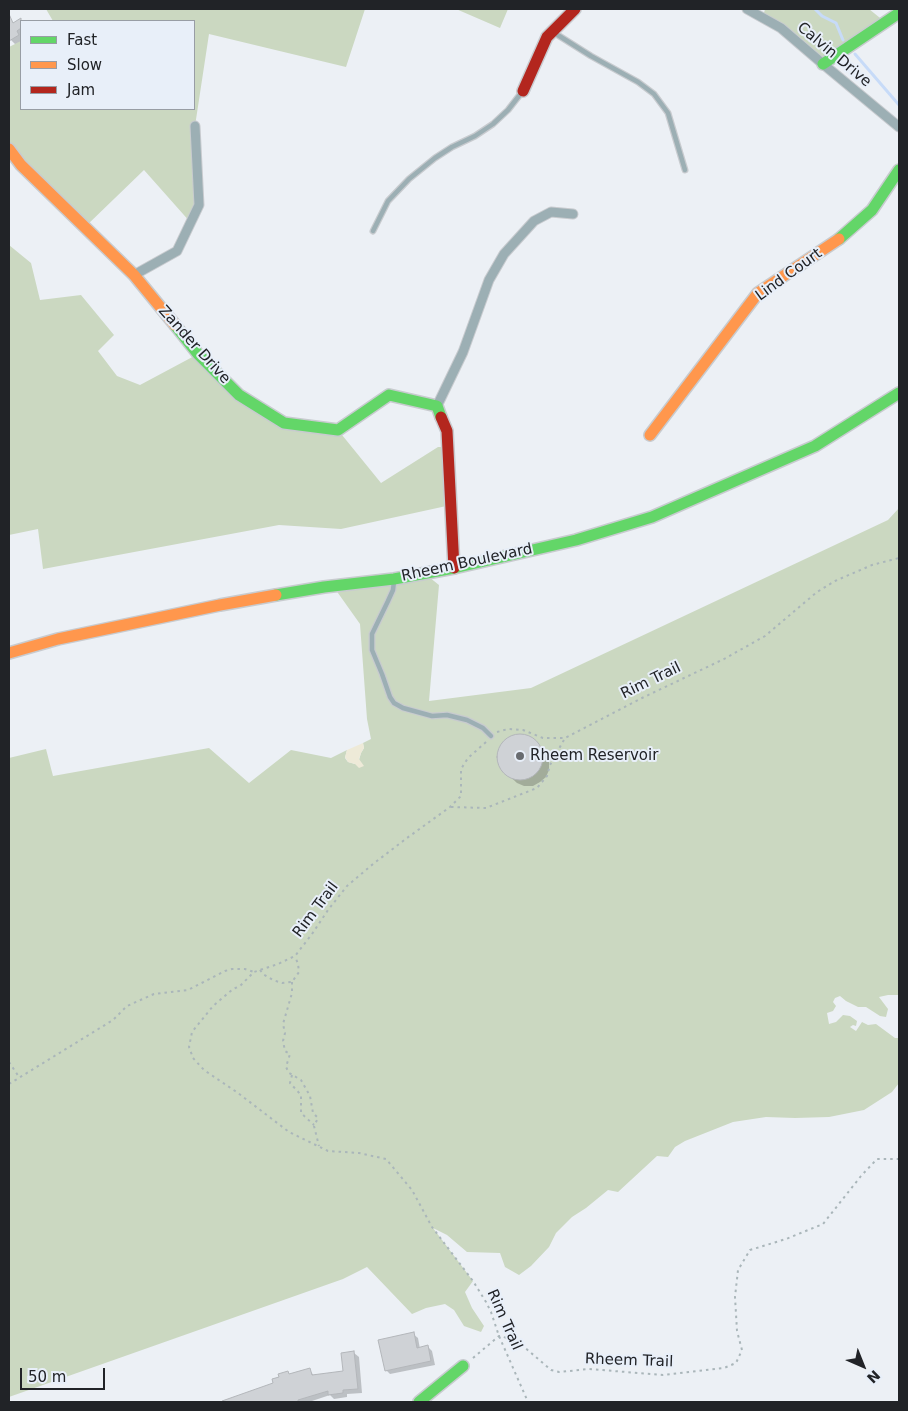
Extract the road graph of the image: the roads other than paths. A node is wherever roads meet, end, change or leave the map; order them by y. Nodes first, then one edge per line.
1 (748, 9) edge
2 (569, 10) edge
3 (899, 13) edge
4 (552, 32) junction
5 (823, 64) junction
6 (523, 91) joint
7 (195, 126) dead end
8 (899, 127) edge
9 (9, 149) edge
10 (685, 170) dead end
11 (899, 170) edge
12 (573, 214) dead end
13 (373, 231) dead end
14 (134, 275) junction
15 (899, 394) edge
16 (437, 406) junction
17 (650, 436) dead end
18 (454, 568) junction
19 (394, 579) junction
20 (9, 653) edge
21 (490, 736) road end
22 (463, 1366) road end
23 (419, 1402) edge

1 - 5 street, Calvin Drive
2 - 4 street
3 - 5 street
4 - 6 street
4 - 10 lane
5 - 8 street, Calvin Drive
6 - 13 lane
7 - 14 street
9 - 14 street, Zander Drive
11 - 17 street, Lind Court
12 - 16 street
14 - 16 street, Zander Drive
15 - 18 street, Rheem Boulevard
16 - 18 street
18 - 19 street, Rheem Boulevard
19 - 20 street, Rheem Boulevard
19 - 21 lane
22 - 23 street

